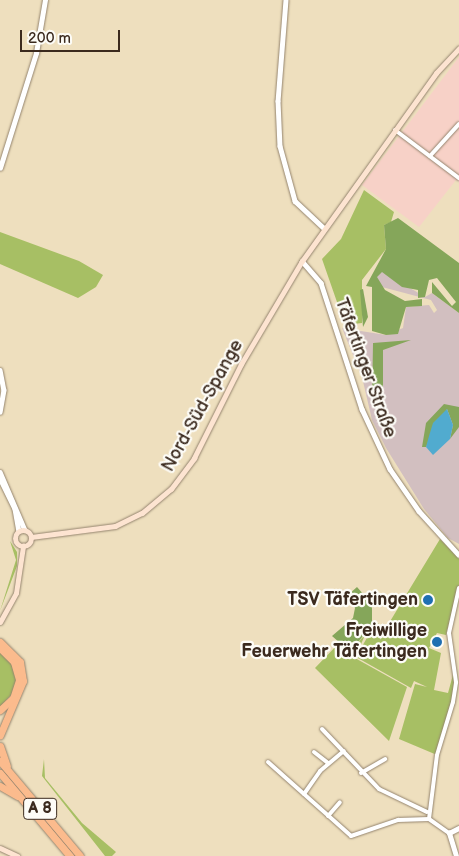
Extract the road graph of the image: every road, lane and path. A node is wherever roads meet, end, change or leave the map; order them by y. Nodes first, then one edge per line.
1 (46, 0) edge
2 (286, 0) edge
3 (459, 48) edge
4 (459, 124) edge
5 (395, 130) junction
6 (430, 156) junction
7 (0, 168) edge
8 (459, 178) edge
9 (324, 228) junction
10 (302, 261) junction
11 (0, 370) edge
12 (0, 412) edge
13 (0, 472) edge
14 (0, 478) edge
15 (11, 495) junction
16 (22, 531) junction
17 (31, 537) junction
18 (23, 546) junction
19 (459, 555) edge
20 (459, 588) edge
21 (0, 622) edge
22 (1, 645) edge
23 (457, 668) edge
24 (0, 710) edge
25 (322, 729) dead end
26 (0, 734) edge
27 (0, 746) edge
28 (344, 751) junction
29 (314, 752) dead end
30 (385, 759) dead end
31 (0, 761) edge
32 (268, 762) dead end
33 (328, 763) junction
34 (8, 771) junction
35 (0, 773) edge
36 (360, 774) junction
37 (0, 786) edge
38 (304, 794) junction
39 (26, 802) junction
40 (340, 802) dead end
41 (427, 812) junction
42 (328, 816) junction
43 (428, 819) junction
44 (459, 828) edge
45 (449, 833) junction
46 (0, 848) edge
47 (17, 856) edge
48 (70, 856) edge
49 (80, 856) edge
50 (456, 856) edge

1 - 7 street
2 - 9 street
3 - 5 main road, Nord-Süd-Spange
4 - 6 street
5 - 6 street
5 - 9 main road, Nord-Süd-Spange
6 - 8 street
9 - 10 main road, Nord-Süd-Spange
10 - 17 main road, Nord-Süd-Spange
10 - 19 street, Täfertinger Straße
11 - 12 street
13 - 15 street
14 - 15 street
15 - 16 street
16 - 17 main road
16 - 18 main road
17 - 18 main road
18 - 21 main road
20 - 23 street
22 - 24 highway
22 - 26 highway
23 - 41 street
25 - 28 street
27 - 34 highway
28 - 33 street
28 - 36 street
29 - 33 street
30 - 36 street
31 - 34 highway, A 8
32 - 38 street
33 - 38 street
34 - 49 highway, A 8
35 - 39 highway, A 8
36 - 41 street
37 - 39 highway
38 - 42 street
39 - 48 highway, A 8
40 - 42 street
41 - 43 street
42 - 43 street
43 - 45 street
44 - 45 street
45 - 50 street
46 - 47 main road

